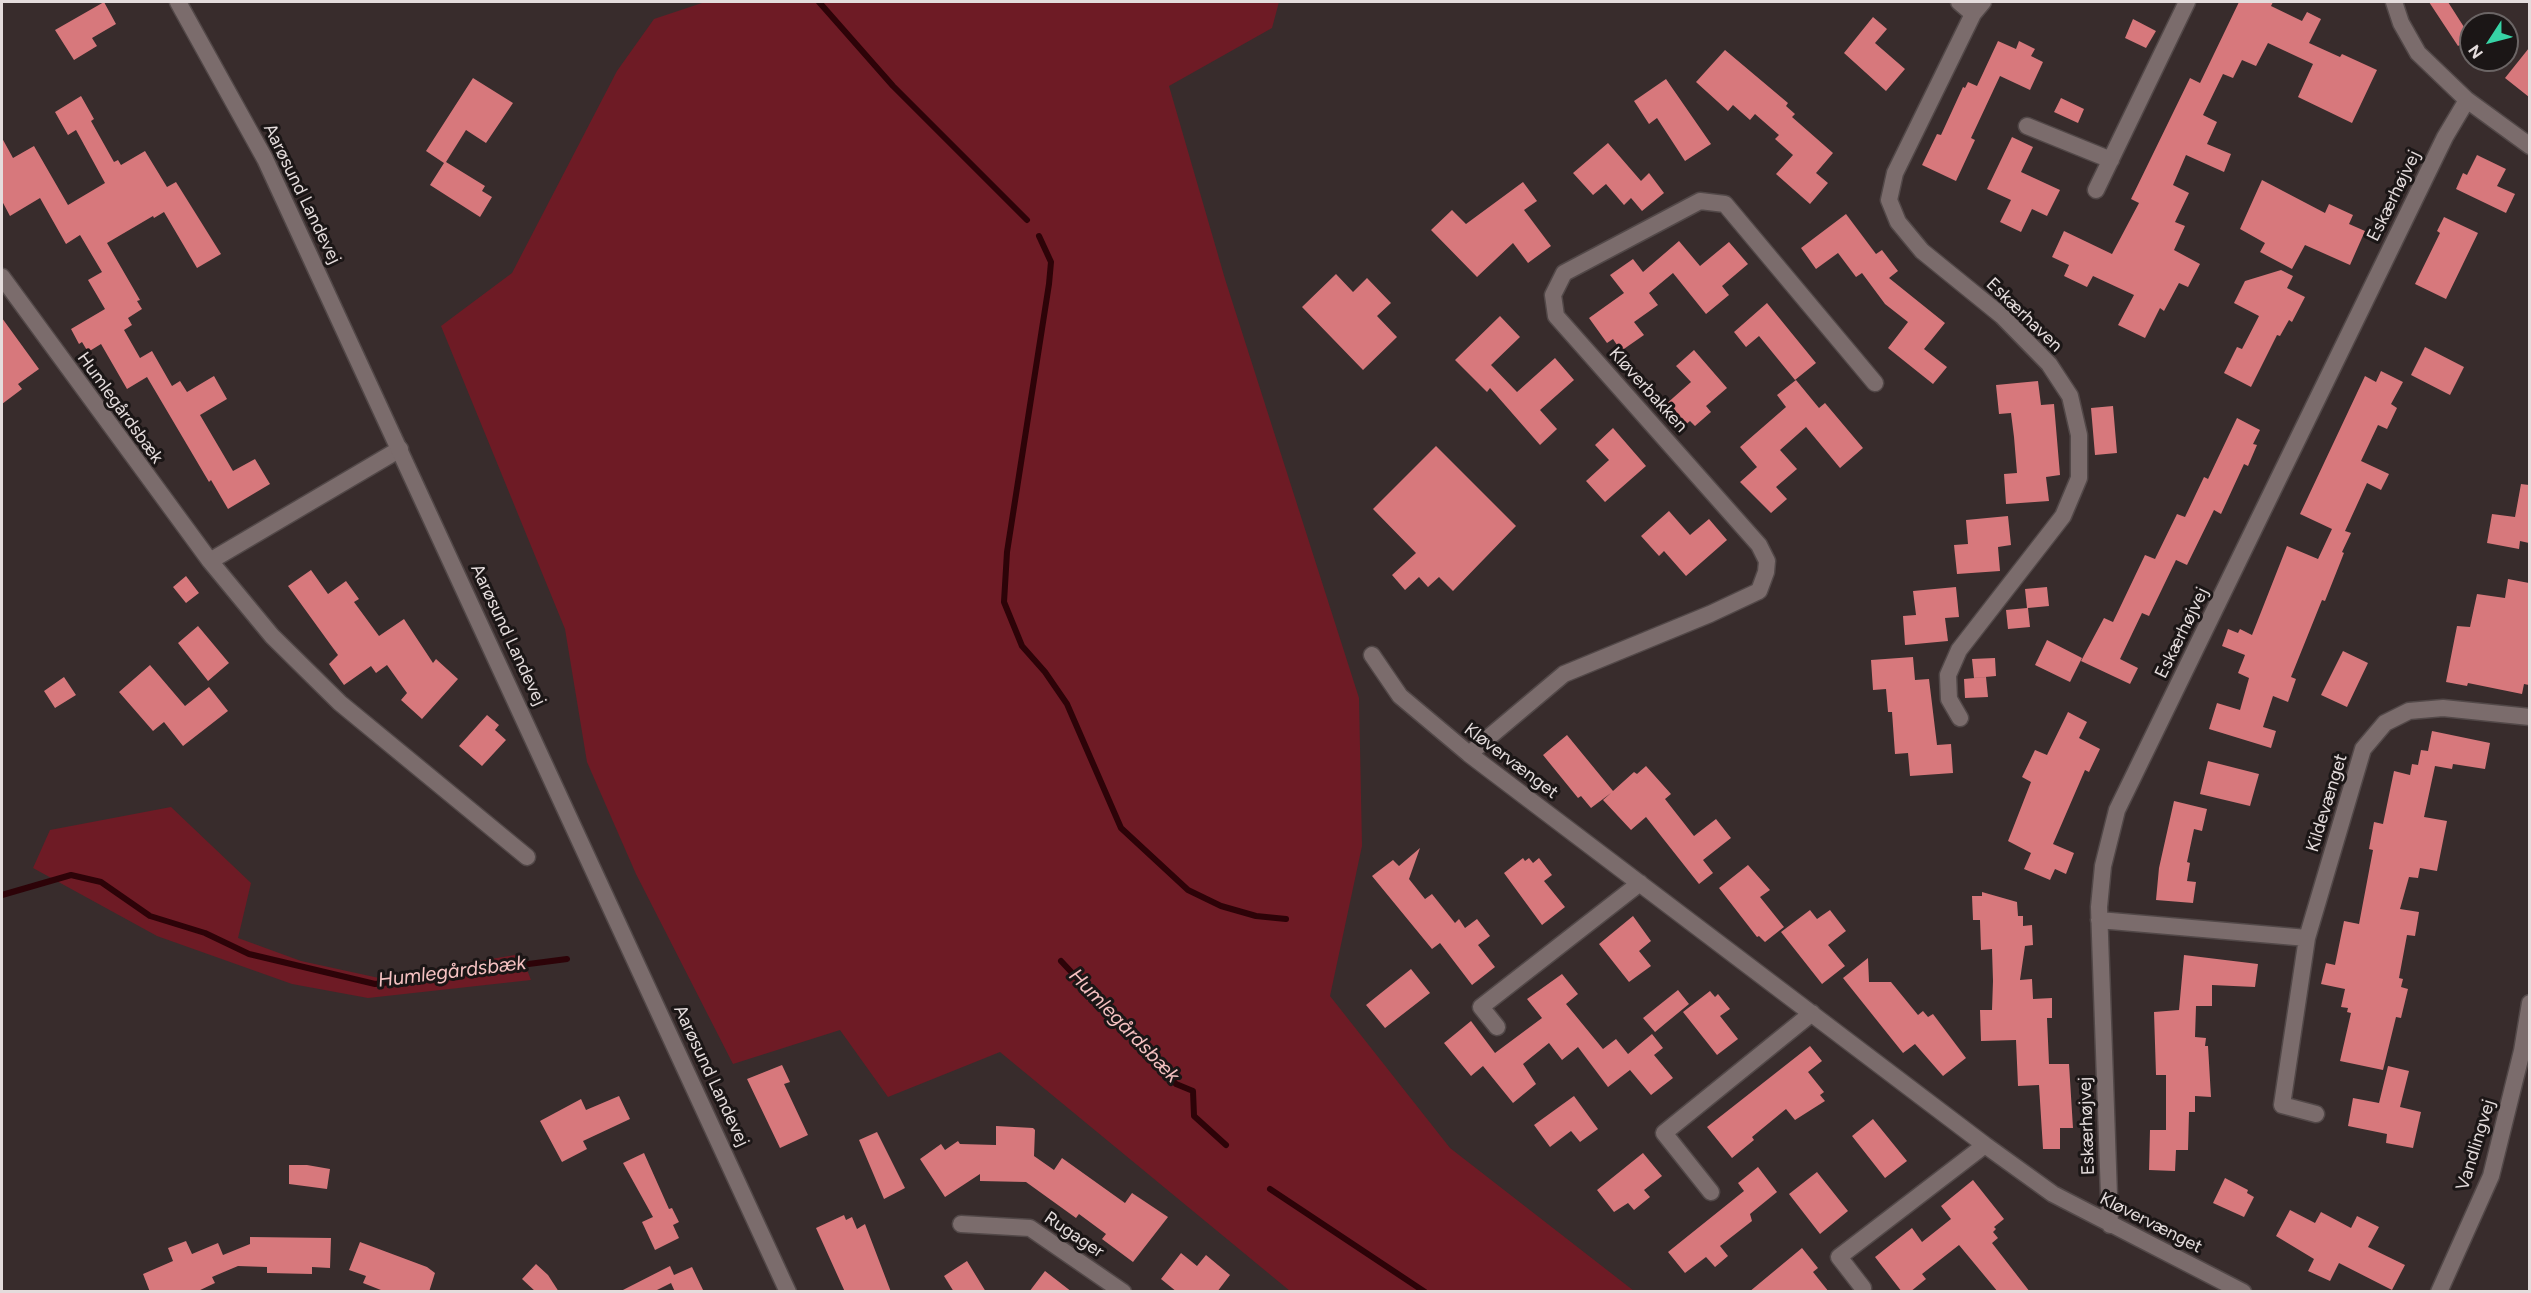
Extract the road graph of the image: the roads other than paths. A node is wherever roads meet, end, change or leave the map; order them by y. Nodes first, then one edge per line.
1 (178, 2) edge
2 (1959, 2) edge
3 (2187, 2) edge
4 (2394, 2) edge
5 (1978, 8) edge
6 (2467, 100) junction
7 (2027, 126) dead end
8 (2529, 146) edge
9 (2111, 160) junction
10 (2096, 190) dead end
11 (2, 277) edge
12 (1875, 384) dead end
13 (400, 449) junction
14 (210, 561) junction
15 (1372, 655) dead end
16 (2529, 717) edge
17 (1960, 718) dead end
18 (1469, 754) junction
19 (527, 857) dead end
20 (1640, 883) junction
21 (2099, 920) junction
22 (2307, 938) junction
23 (2529, 1003) edge
24 (1812, 1013) junction
25 (1497, 1027) dead end
26 (2316, 1114) dead end
27 (1985, 1145) junction
28 (1711, 1192) dead end
29 (962, 1224) dead end
30 (2110, 1225) junction
31 (1863, 1288) dead end
32 (788, 1292) edge
33 (1123, 1292) edge
34 (2243, 1292) edge
35 (2439, 1292) edge

1 - 13 street, Aarøsund Landevej
2 - 5 street
3 - 9 street
4 - 6 street
5 - 17 street, Eskærhaven
6 - 8 street
6 - 21 street, Eskærhøjvej
7 - 9 street
9 - 10 street
11 - 14 street, Humlegårdsbæk
12 - 18 street, Kløverbakken
13 - 14 street
13 - 32 street, Aarøsund Landevej
14 - 19 street, Humlegårdsbæk
15 - 18 street, Kløvervænget
16 - 22 street, Kildevænget
18 - 20 street, Kløvervænget
20 - 24 street, Kløvervænget
20 - 25 street
21 - 22 street
21 - 30 street, Eskærhøjvej
22 - 26 street, Kildevænget
23 - 35 street, Vandlingvej
24 - 27 street, Kløvervænget
24 - 28 street
27 - 30 street, Kløvervænget
27 - 31 street
29 - 33 street, Rugager
30 - 34 street, Kløvervænget

